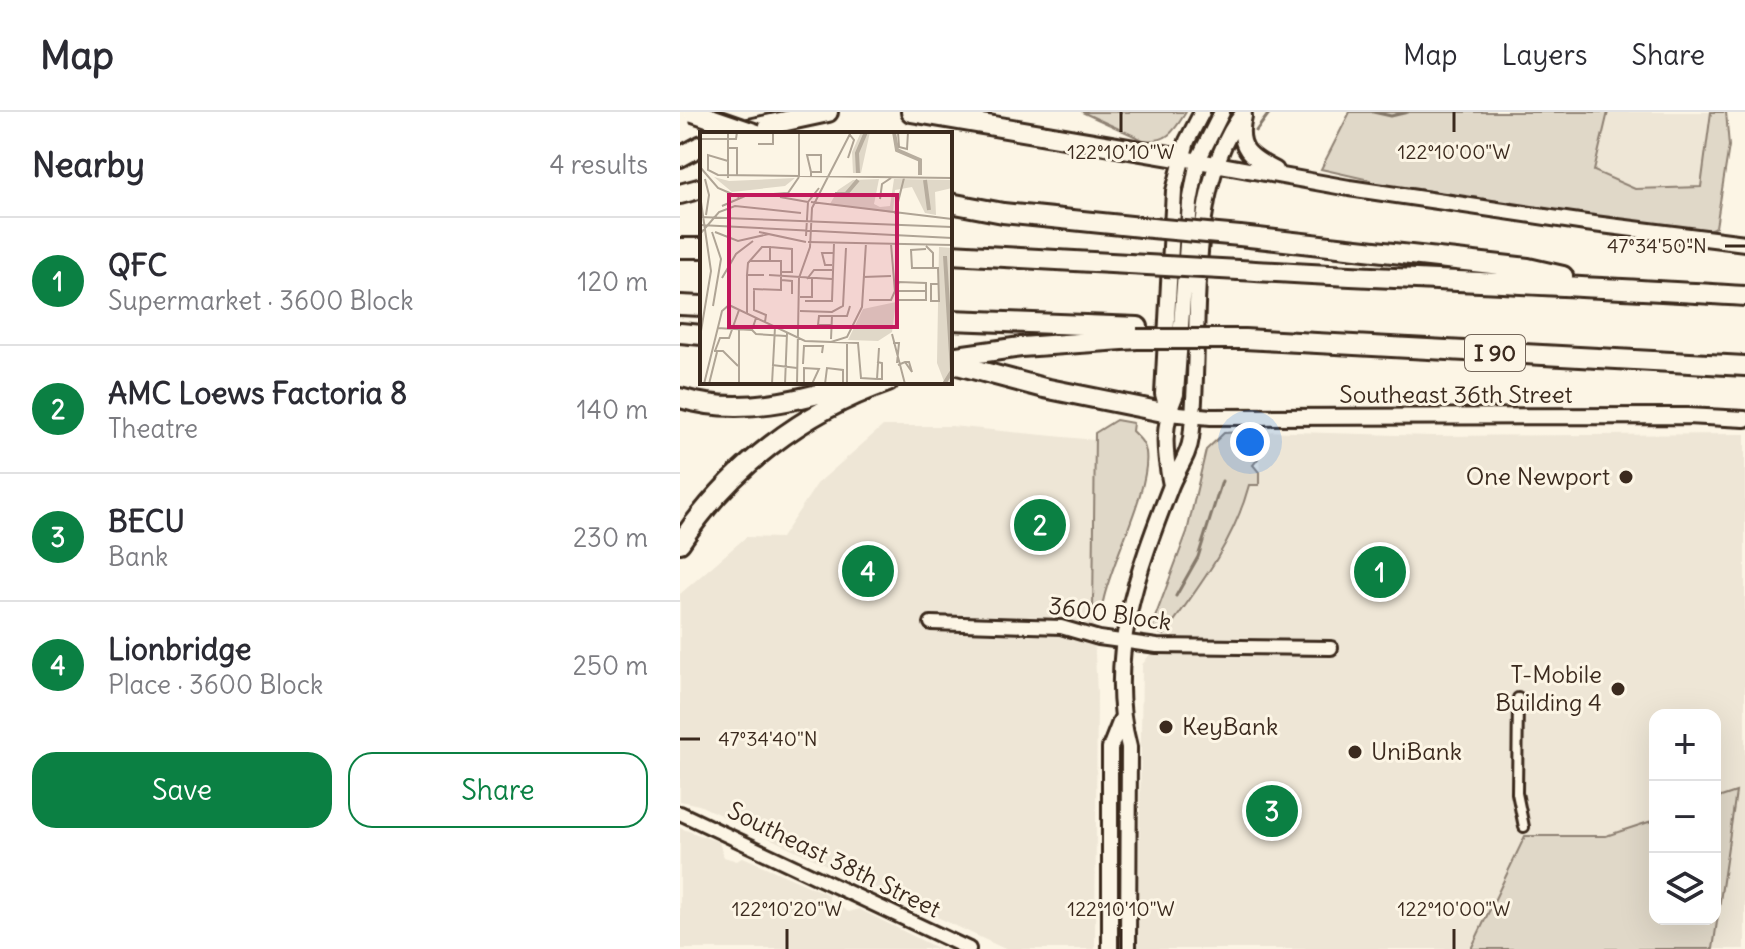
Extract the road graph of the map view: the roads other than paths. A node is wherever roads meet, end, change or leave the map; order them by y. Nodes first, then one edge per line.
1 (693, 112) edge
2 (828, 112) edge
3 (911, 112) edge
4 (1202, 112) edge
5 (1222, 112) edge
6 (1245, 112) edge
7 (734, 132) edge
8 (751, 132) edge
9 (700, 146) edge
10 (680, 157) edge
11 (1190, 159) junction
12 (1216, 163) junction
13 (1291, 177) junction
14 (700, 189) edge
15 (680, 194) edge
16 (952, 195) edge
17 (952, 203) edge
18 (1055, 219) junction
19 (1745, 243) edge
20 (952, 254) edge
21 (1604, 287) junction
22 (1745, 296) edge
23 (680, 305) edge
24 (700, 306) edge
25 (952, 320) edge
26 (680, 333) edge
27 (1138, 333) junction
28 (700, 335) edge
29 (954, 359) edge
30 (1745, 366) edge
31 (854, 384) edge
32 (883, 384) edge
33 (680, 398) edge
34 (1168, 413) junction
35 (1192, 415) junction
36 (1745, 419) edge
37 (1171, 485) junction
38 (680, 543) edge
39 (931, 623) dead end
40 (1122, 642) junction
41 (1331, 648) dead end
42 (1518, 698) dead end
43 (1121, 720) junction
44 (680, 813) edge
45 (1524, 827) dead end
46 (969, 949) edge
47 (1110, 949) edge
48 (1128, 949) edge

1 - 8 highway, bridge
2 - 7 highway
3 - 11 highway
4 - 11 main road
5 - 11 main road
6 - 12 main road
6 - 13 main road
9 - 10 highway
11 - 12 main road
11 - 34 main road
12 - 13 main road
12 - 35 main road
13 - 19 main road
14 - 15 highway
16 - 18 highway
17 - 18 highway
18 - 21 highway, bridge
20 - 21 highway, bridge
21 - 22 highway
23 - 24 highway
25 - 27 highway
26 - 28 highway
27 - 29 highway
27 - 30 highway, I 90, bridge
29 - 34 highway
31 - 33 highway
32 - 38 highway
34 - 35 main road, Southeast 36th Street
34 - 37 main road
35 - 36 main road, Southeast 36th Street
35 - 37 main road
37 - 40 main road
39 - 40 street, 3600 Block
40 - 41 street, 3600 Block
40 - 43 main road
42 - 45 street
43 - 47 main road
43 - 48 main road
44 - 46 street, Southeast 38th Street

